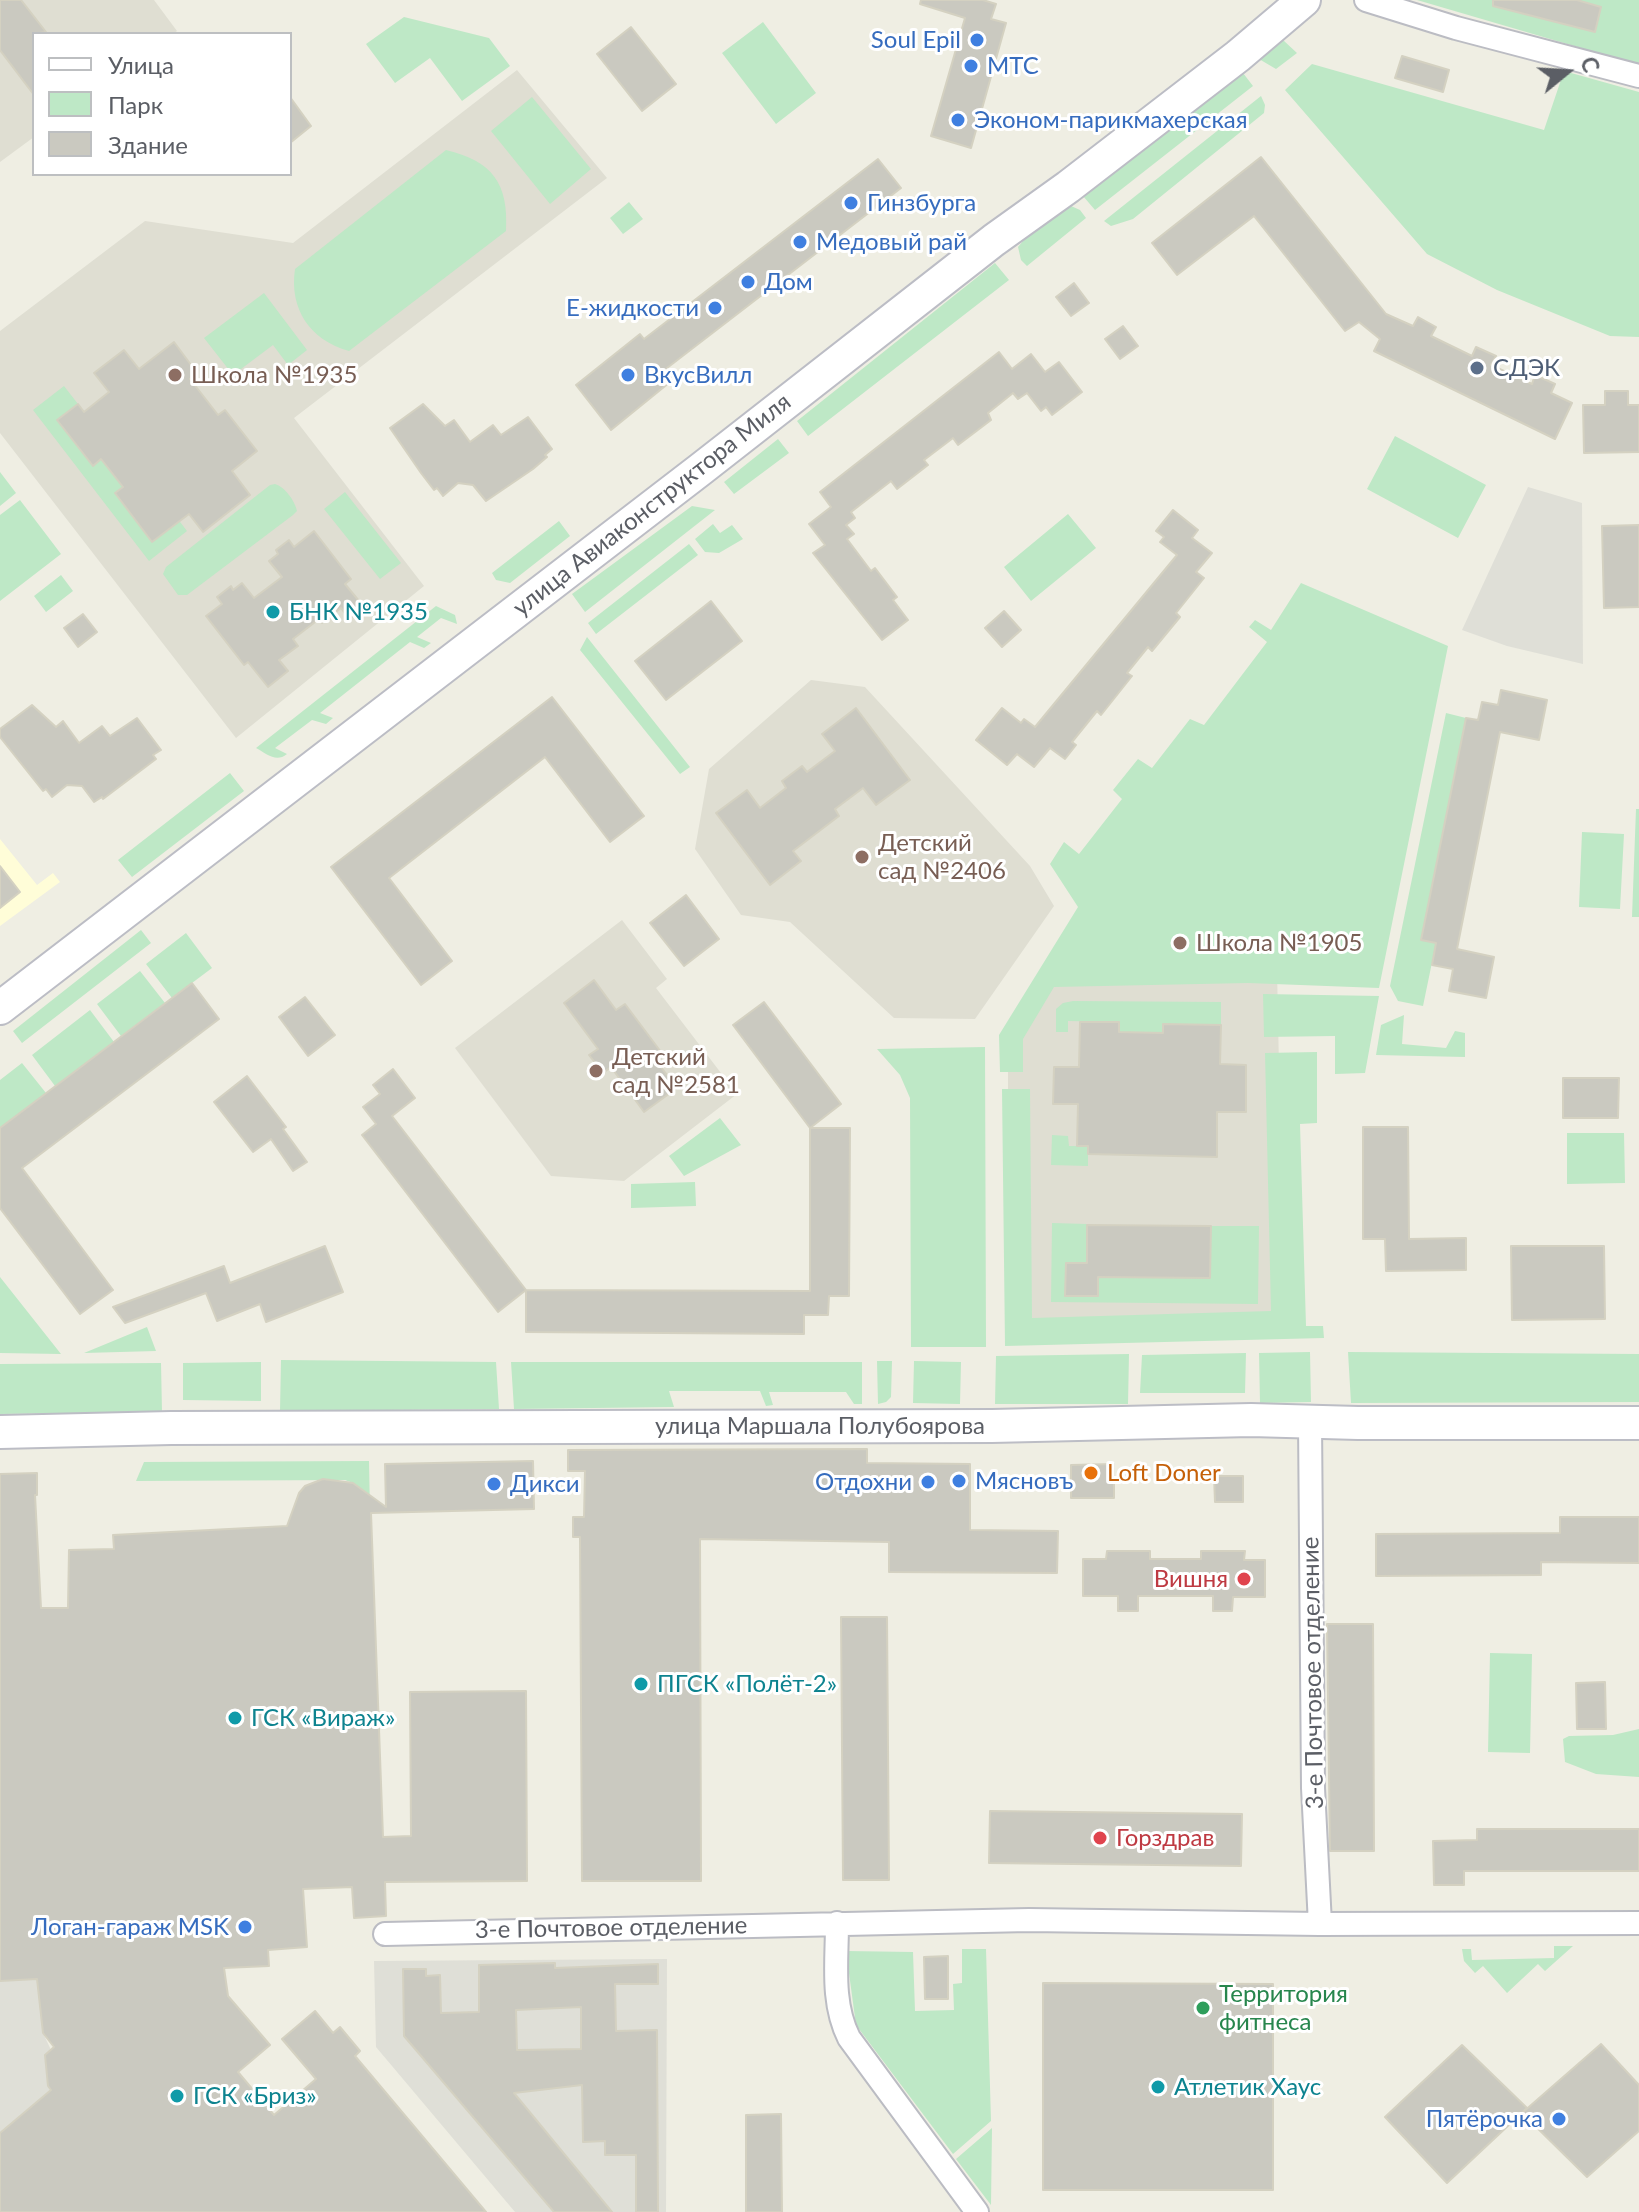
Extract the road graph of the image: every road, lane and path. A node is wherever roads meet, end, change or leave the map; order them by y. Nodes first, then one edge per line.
1 (1304, 0) edge
2 (1366, 0) edge
3 (1639, 76) edge
4 (0, 1008) edge
5 (1310, 1421) junction
6 (1639, 1423) edge
7 (0, 1432) edge
8 (837, 1923) junction
9 (1639, 1923) edge
10 (1320, 1924) junction
11 (385, 1934) dead end
12 (977, 2212) edge

1 - 4 street, улица Авиаконструктора Миля
2 - 3 street
5 - 6 street, улица Маршала Полубоярова
5 - 7 street, улица Маршала Полубоярова
5 - 10 street, 3-е Почтовое отделение
8 - 10 street, 3-е Почтовое отделение
8 - 11 street, 3-е Почтовое отделение
8 - 12 street
9 - 10 street, 3-е Почтовое отделение

